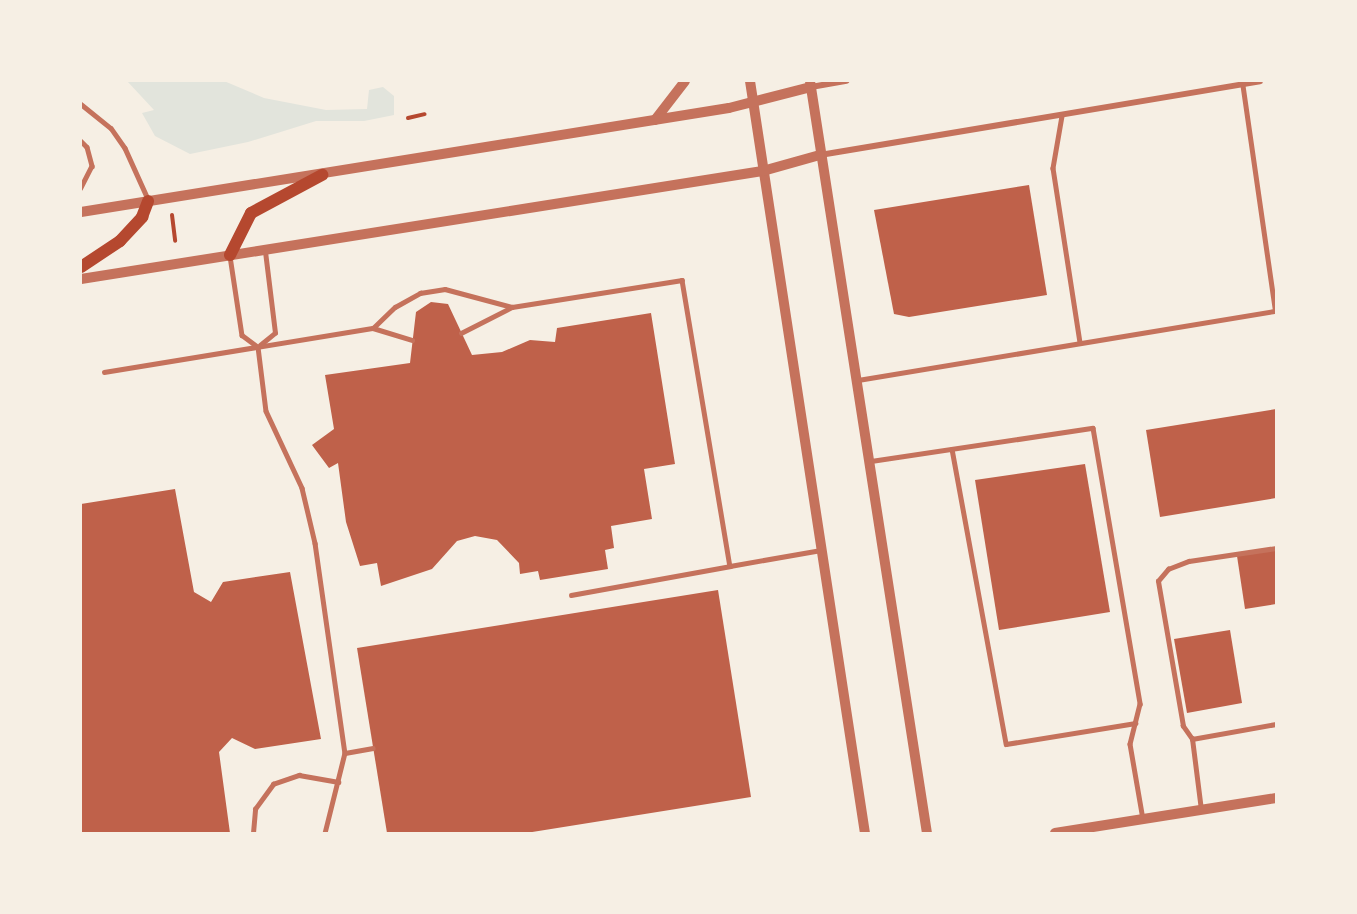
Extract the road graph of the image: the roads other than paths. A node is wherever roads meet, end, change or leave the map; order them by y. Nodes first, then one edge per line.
1 (685, 81) edge
2 (750, 81) edge
3 (846, 81) edge
4 (1260, 81) edge
5 (1242, 83) edge
6 (811, 84) edge
7 (754, 103) junction
8 (81, 104) edge
9 (1062, 116) junction
10 (655, 120) junction
11 (81, 141) edge
12 (820, 155) junction
13 (763, 171) junction
14 (322, 175) junction
15 (81, 188) edge
16 (148, 201) junction
17 (81, 212) edge
18 (264, 250) junction
19 (230, 255) junction
20 (81, 267) edge
21 (81, 279) edge
22 (512, 307) junction
23 (373, 328) junction
24 (461, 333) dead end
25 (412, 340) dead end
26 (1080, 343) junction
27 (258, 347) junction
28 (104, 372) dead end
29 (855, 380) junction
30 (951, 449) junction
31 (868, 461) junction
32 (1276, 548) edge
33 (822, 550) junction
34 (730, 566) junction
35 (571, 595) dead end
36 (1135, 723) junction
37 (1276, 724) edge
38 (1192, 739) junction
39 (373, 748) dead end
40 (345, 753) junction
41 (338, 782) junction
42 (1276, 798) edge
43 (1201, 810) junction
44 (1143, 819) junction
45 (253, 833) edge
46 (325, 833) edge
47 (865, 833) edge
48 (927, 833) edge
49 (1055, 833) edge

1 - 10 street
2 - 7 street
3 - 6 street
4 - 5 street
5 - 9 street
5 - 26 lane
6 - 7 street
6 - 12 street
7 - 10 street
7 - 13 street
8 - 16 lane
9 - 12 street
9 - 26 lane
10 - 14 street
11 - 15 lane
12 - 13 street
12 - 29 street
13 - 18 street
13 - 33 street
14 - 16 street
14 - 19 main road
16 - 17 street
16 - 20 main road
18 - 19 street
18 - 27 lane
19 - 21 street
19 - 27 lane
22 - 23 lane
22 - 24 lane
22 - 34 lane
23 - 25 lane
23 - 27 lane
26 - 29 lane
27 - 28 lane
27 - 40 lane
29 - 31 street
30 - 31 lane
30 - 36 lane
30 - 36 lane
31 - 48 street
32 - 38 lane
33 - 34 lane
33 - 47 street
34 - 35 lane
36 - 44 lane
37 - 38 lane
38 - 43 lane
39 - 40 lane
40 - 41 lane
41 - 45 lane
41 - 46 lane
42 - 43 street
43 - 44 street
44 - 49 street

